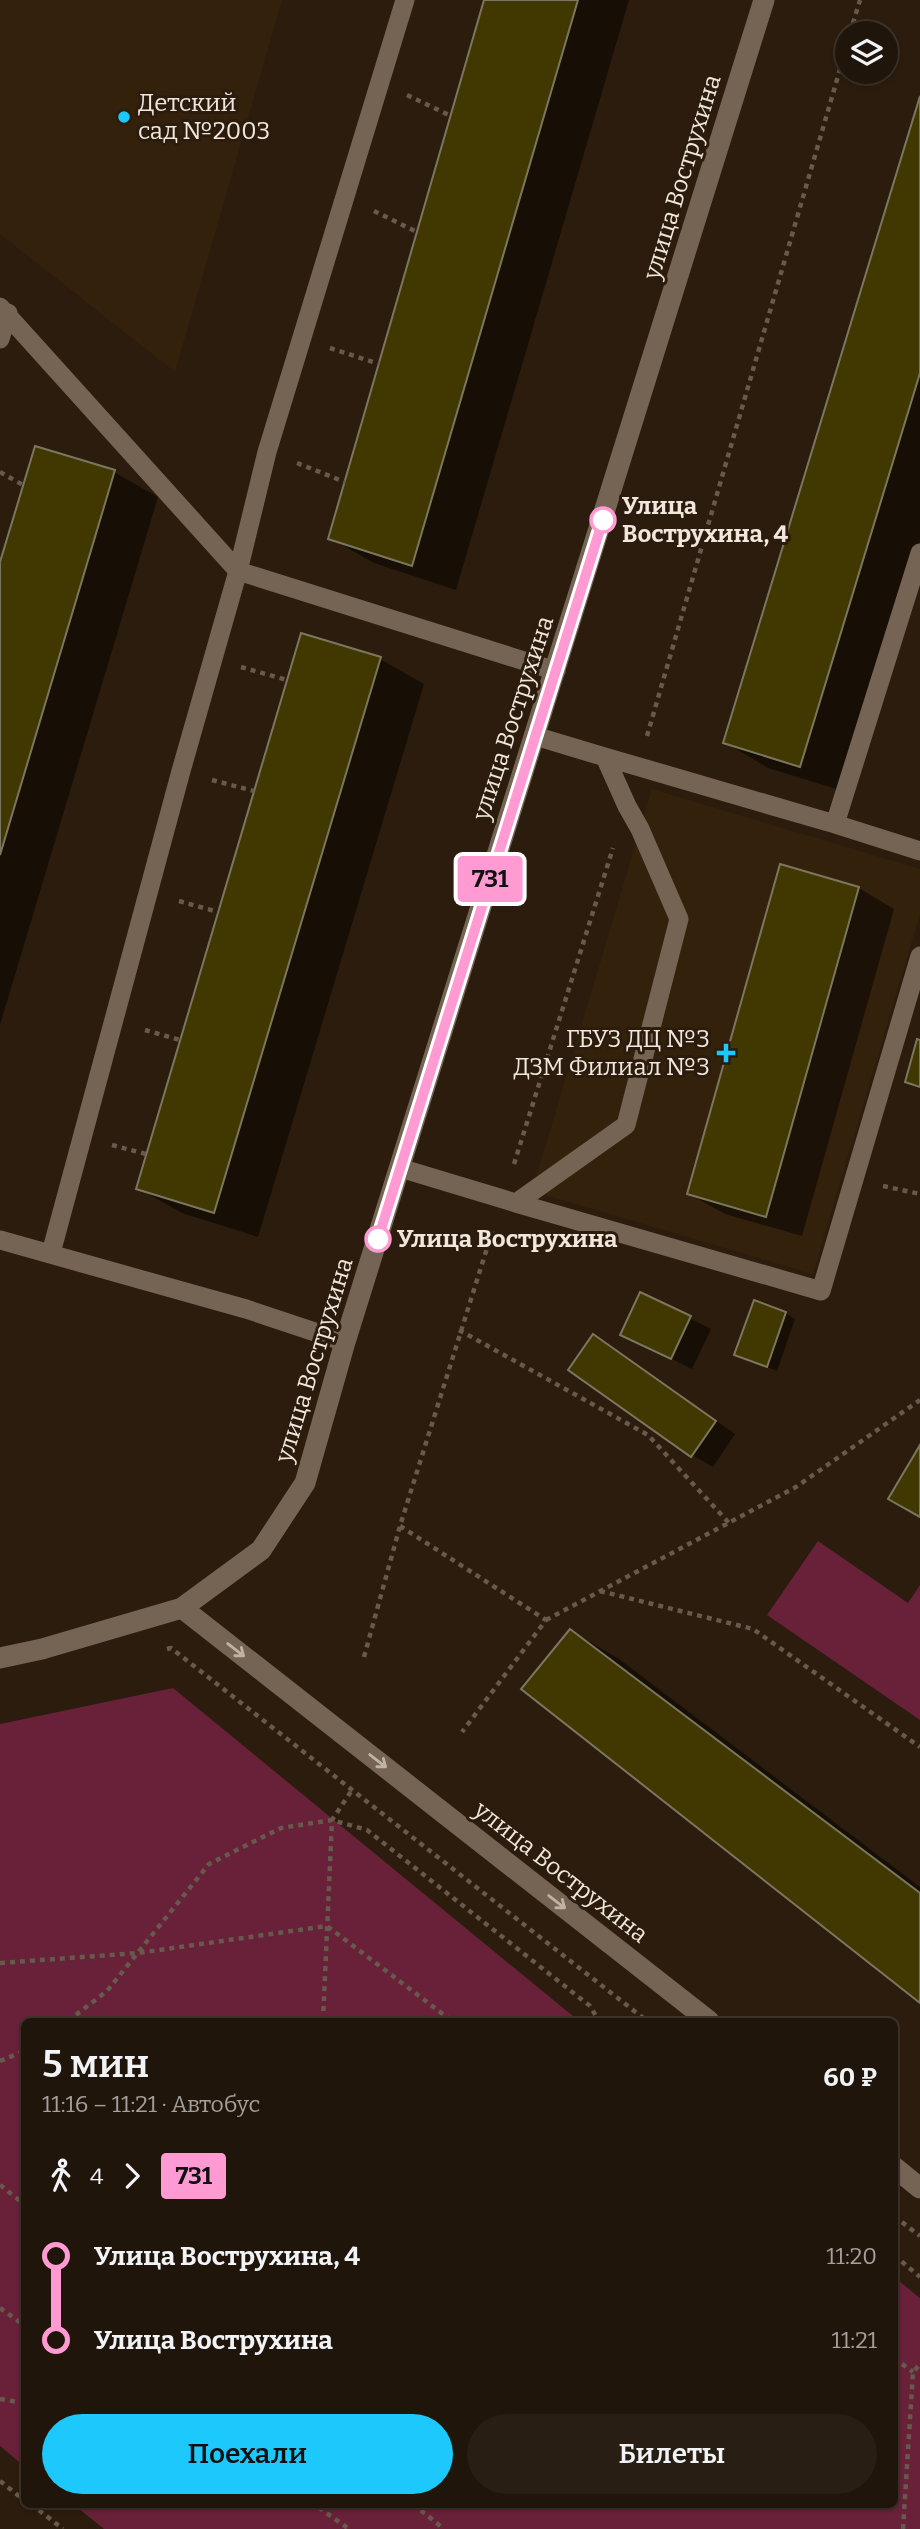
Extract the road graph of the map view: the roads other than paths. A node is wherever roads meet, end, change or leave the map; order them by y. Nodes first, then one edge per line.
1 (405, 0) edge
2 (764, 0) edge
3 (4, 310) edge
4 (0, 340) edge
5 (920, 552) edge
6 (238, 571) junction
7 (556, 671) junction
8 (535, 736) junction
9 (605, 757) junction
10 (835, 824) junction
11 (920, 851) edge
12 (920, 956) edge
13 (400, 1168) junction
14 (509, 1201) junction
15 (0, 1240) edge
16 (51, 1253) junction
17 (345, 1342) junction
18 (182, 1608) junction
19 (0, 1658) edge
20 (705, 2018) edge
21 (898, 2170) edge
22 (920, 2188) edge

1 - 6 lane
2 - 7 street, улица Вострухина
3 - 4 lane
3 - 6 lane
5 - 10 lane
6 - 7 lane
6 - 16 lane
7 - 8 street, улица Вострухина
8 - 9 lane
8 - 13 street, улица Вострухина
9 - 10 lane
9 - 14 lane
10 - 11 lane
12 - 14 lane
13 - 14 lane
13 - 17 street, улица Вострухина
15 - 16 lane
16 - 17 lane
17 - 18 street, улица Вострухина
18 - 19 street, улица Вострухина
18 -> 20 street, улица Вострухина
21 - 22 street

